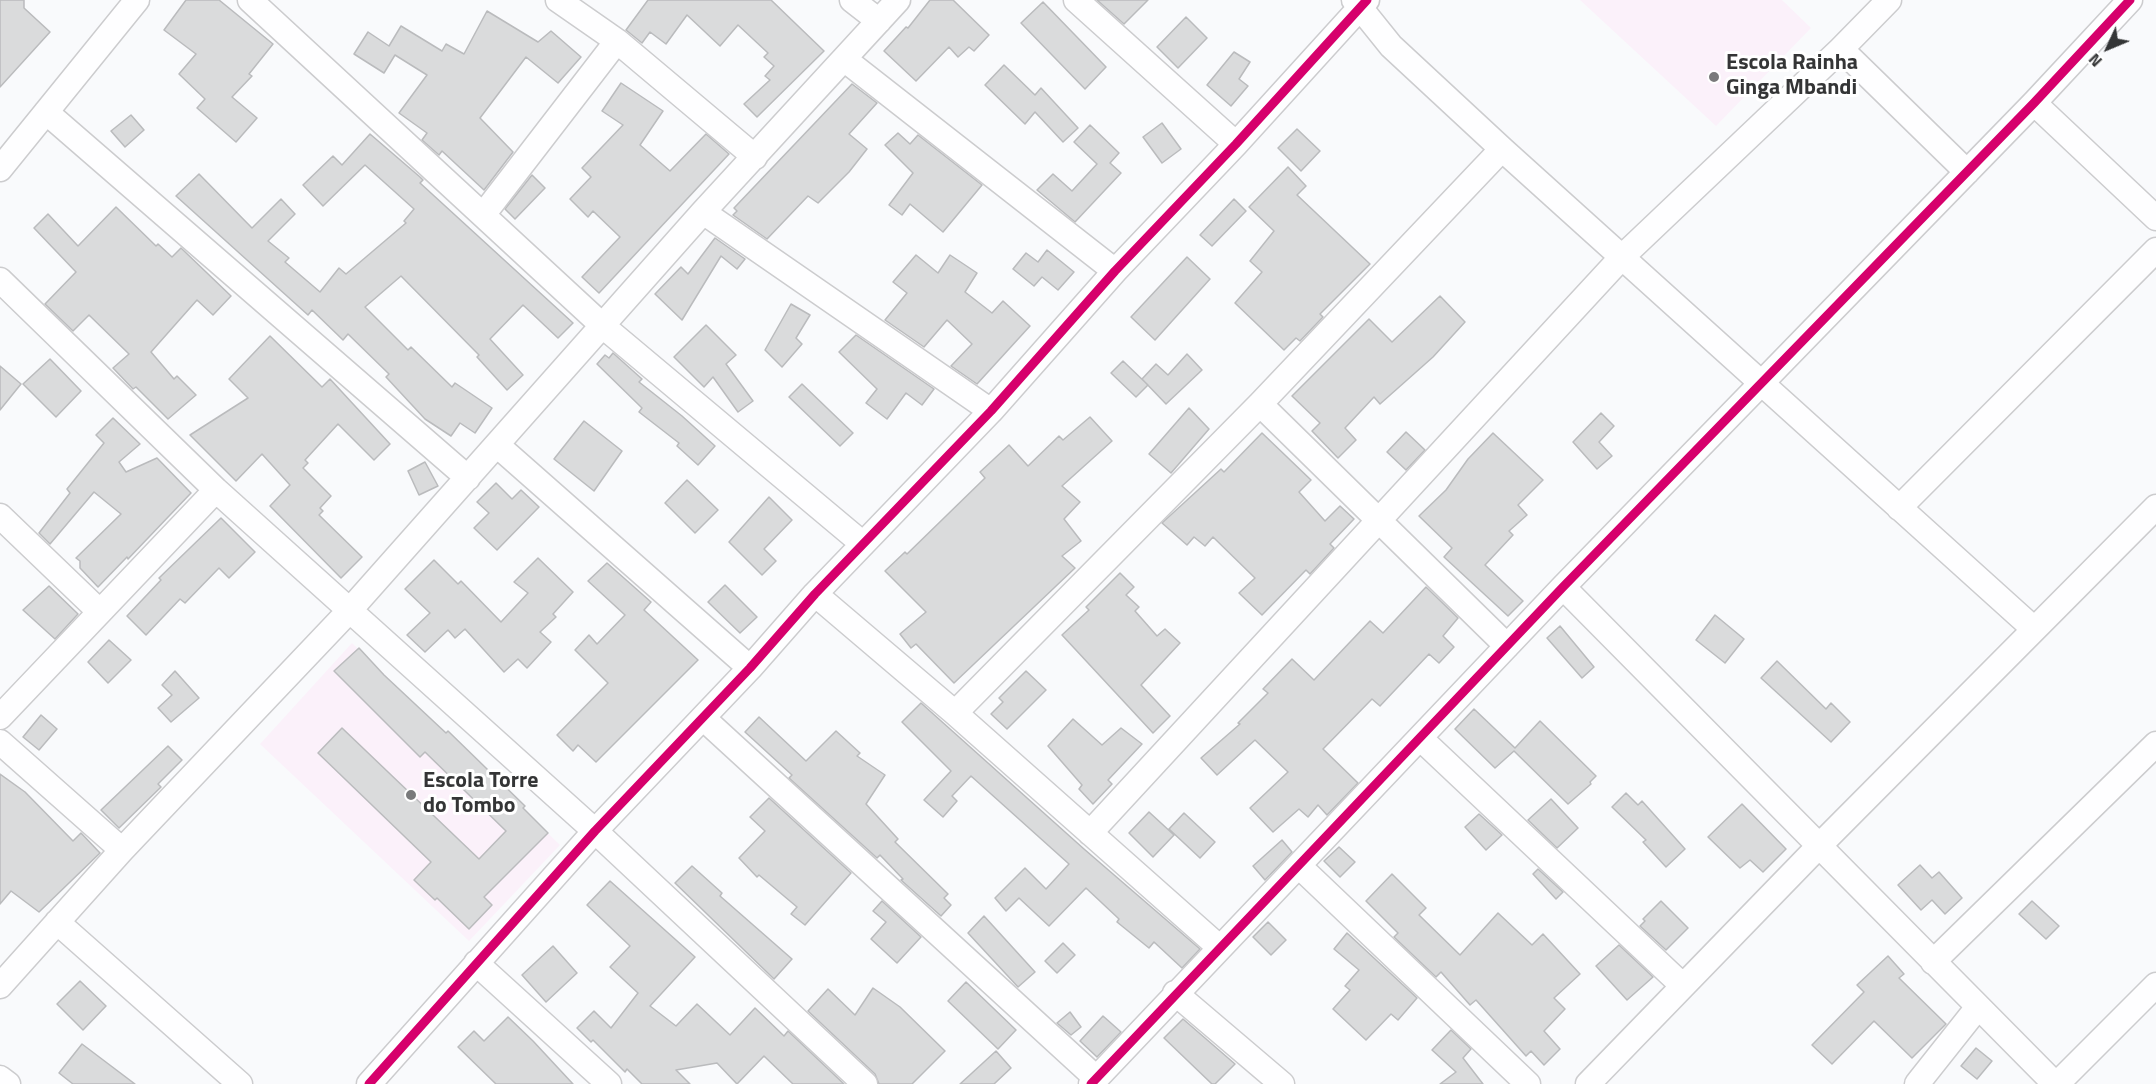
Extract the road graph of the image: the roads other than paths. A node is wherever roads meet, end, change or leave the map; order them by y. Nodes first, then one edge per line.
1 (137, 0) edge
2 (250, 0) edge
3 (558, 0) edge
4 (852, 0) edge
5 (898, 0) edge
6 (1076, 0) edge
7 (1889, 0) edge
8 (2130, 0) edge
9 (1361, 3) edge
10 (879, 21) junction
11 (617, 41) junction
12 (1842, 49) junction
13 (844, 59) junction
14 (2034, 103) junction
15 (46, 112) junction
16 (1236, 144) junction
17 (1502, 149) junction
18 (755, 158) junction
19 (0, 169) edge
20 (1967, 172) junction
21 (703, 212) junction
22 (483, 214) junction
23 (2156, 218) edge
24 (2156, 250) edge
25 (1622, 257) junction
26 (1115, 271) junction
27 (0, 280) edge
28 (604, 327) junction
29 (1761, 384) junction
30 (1260, 404) junction
31 (991, 411) junction
32 (497, 445) junction
33 (468, 478) junction
34 (216, 490) junction
35 (2156, 507) edge
36 (1899, 508) junction
37 (0, 516) edge
38 (1381, 521) junction
39 (863, 543) junction
40 (1563, 587) junction
41 (815, 594) junction
42 (99, 611) junction
43 (349, 611) junction
44 (2034, 629) junction
45 (1507, 646) junction
46 (750, 668) junction
47 (955, 713) junction
48 (0, 717) edge
49 (703, 718) junction
50 (1420, 738) junction
51 (0, 742) edge
52 (2156, 744) edge
53 (595, 831) junction
54 (1090, 833) junction
55 (1818, 847) junction
56 (122, 850) junction
57 (1299, 866) junction
58 (57, 922) junction
59 (1219, 947) junction
60 (1933, 962) junction
61 (476, 963) junction
62 (2156, 985) edge
63 (0, 986) edge
64 (1683, 986) junction
65 (1175, 993) junction
66 (1978, 1007) junction
67 (0, 1078) edge
68 (1093, 1081) edge
69 (9, 1084) edge
70 (240, 1084) edge
71 (370, 1084) edge
72 (609, 1084) edge
73 (865, 1084) edge
74 (1282, 1084) edge
75 (1528, 1084) edge
76 (1588, 1084) edge
77 (1917, 1084) edge
78 (2056, 1084) edge

1 - 15 street
2 - 22 street
3 - 11 street
4 - 10 street
5 - 10 street
6 - 16 street
7 - 12 street
8 - 14 street
9 - 16 street
9 - 17 street
10 - 13 street
11 - 18 street
11 - 22 street
12 - 20 street
12 - 25 street
13 - 18 street
13 - 26 street
14 - 20 street
14 - 23 street
15 - 19 street
15 - 33 street
16 - 26 street
17 - 25 street
17 - 30 street
18 - 21 street
20 - 29 street
21 - 28 street
21 - 31 street
22 - 28 street
24 - 36 street
25 - 29 street
25 - 38 street
26 - 31 street
27 - 34 street
28 - 32 street
28 - 39 street
29 - 36 street
29 - 40 street
30 - 38 street
30 - 47 street
31 - 39 street
32 - 33 street
32 - 46 street
33 - 43 street
34 - 42 street
34 - 43 street
35 - 44 street
36 - 44 street
37 - 42 street
38 - 45 street
38 - 54 street
39 - 41 street
40 - 45 street
40 - 55 street
41 - 46 street
41 - 47 street
42 - 48 street
43 - 53 street
43 - 56 street
44 - 55 street
45 - 50 street
46 - 49 street
47 - 54 street
49 - 53 street
49 - 68 street
50 - 57 street
50 - 64 street
51 - 56 street
52 - 60 street
53 - 61 street
53 - 73 street
54 - 59 street
55 - 60 street
55 - 64 street
56 - 58 street
57 - 59 street
57 - 75 street
58 - 63 street
58 - 70 street
59 - 65 street
60 - 66 street
61 - 71 street
61 - 72 street
62 - 78 street
64 - 76 street
65 - 68 street
65 - 74 street
66 - 77 street
66 - 78 street
67 - 69 street

